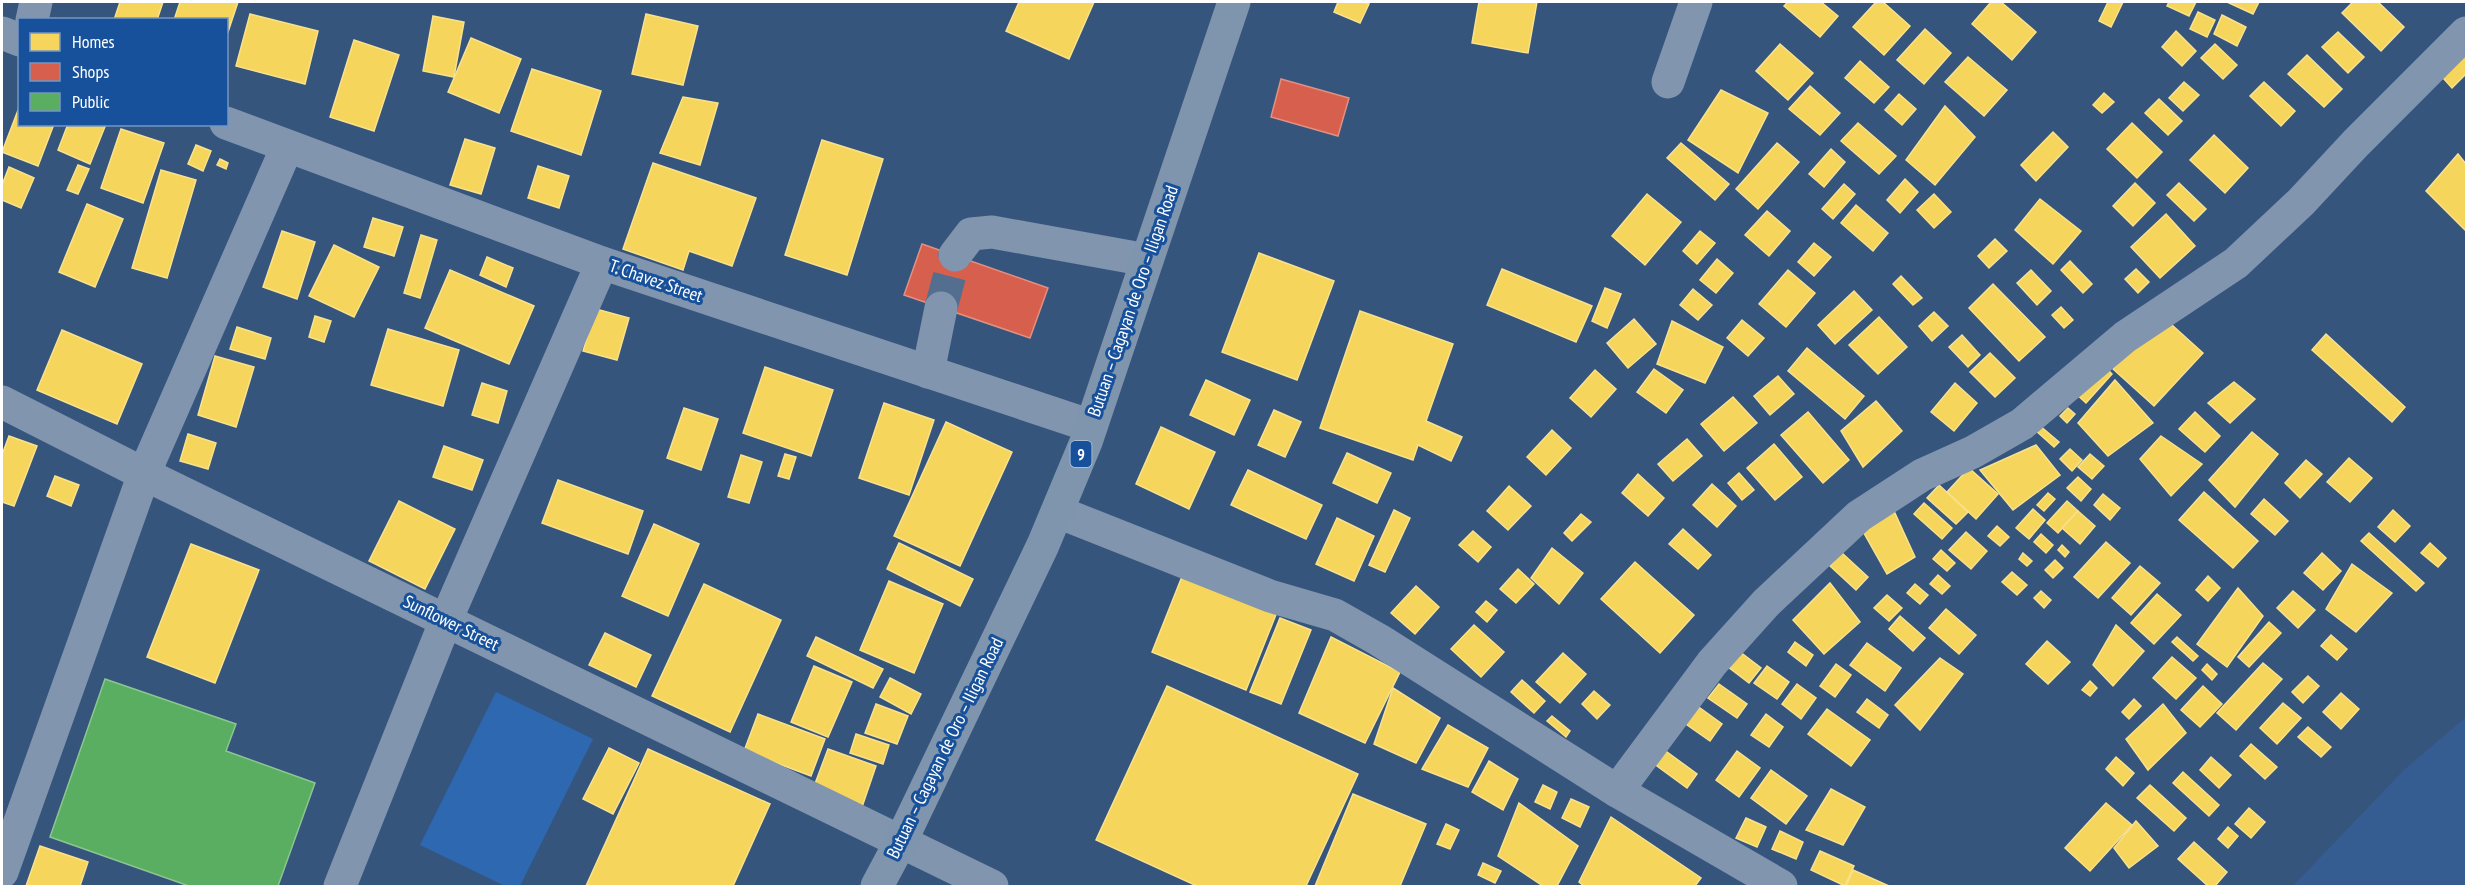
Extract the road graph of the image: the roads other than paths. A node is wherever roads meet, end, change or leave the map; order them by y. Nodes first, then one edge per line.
1 (36, 2) edge
2 (1234, 2) edge
3 (1696, 2) edge
4 (32, 18) edge
5 (2, 33) edge
6 (2466, 33) edge
7 (18, 39) edge
8 (1668, 82) dead end
9 (228, 124) edge
10 (287, 147) junction
11 (955, 255) tunnel mouth
12 (1147, 260) junction
13 (602, 262) junction
14 (941, 308) tunnel mouth
15 (927, 372) junction
16 (2, 402) edge
17 (1091, 426) junction
18 (144, 474) junction
19 (1058, 512) junction
20 (446, 620) junction
21 (1617, 791) junction
22 (900, 843) junction
23 (2, 872) edge
24 (349, 884) edge
25 (877, 886) edge
26 (992, 886) edge
27 (1781, 886) edge

1 - 4 street
2 - 12 highway, Butuan – Cagayan de Oro – Iligan Road / 9
3 - 8 street
5 - 7 street
6 - 21 street
9 - 10 street, T. Chavez Street
10 - 13 street, T. Chavez Street
10 - 18 street
11 - 12 street
12 - 17 highway, Butuan – Cagayan de Oro – Iligan Road / 9
13 - 15 street, T. Chavez Street
13 - 20 street
14 - 15 street
15 - 17 street, T. Chavez Street
16 - 18 street, Sunflower Street
17 - 19 highway, Butuan – Cagayan de Oro – Iligan Road / 9
18 - 20 street, Sunflower Street
18 - 23 street
19 - 21 street
19 - 22 highway, Butuan – Cagayan de Oro – Iligan Road / 9
20 - 22 street, Sunflower Street
20 - 24 street
21 - 27 street
22 - 25 highway, Butuan – Cagayan de Oro – Iligan Road / 9
22 - 26 street, Sunflower Street

